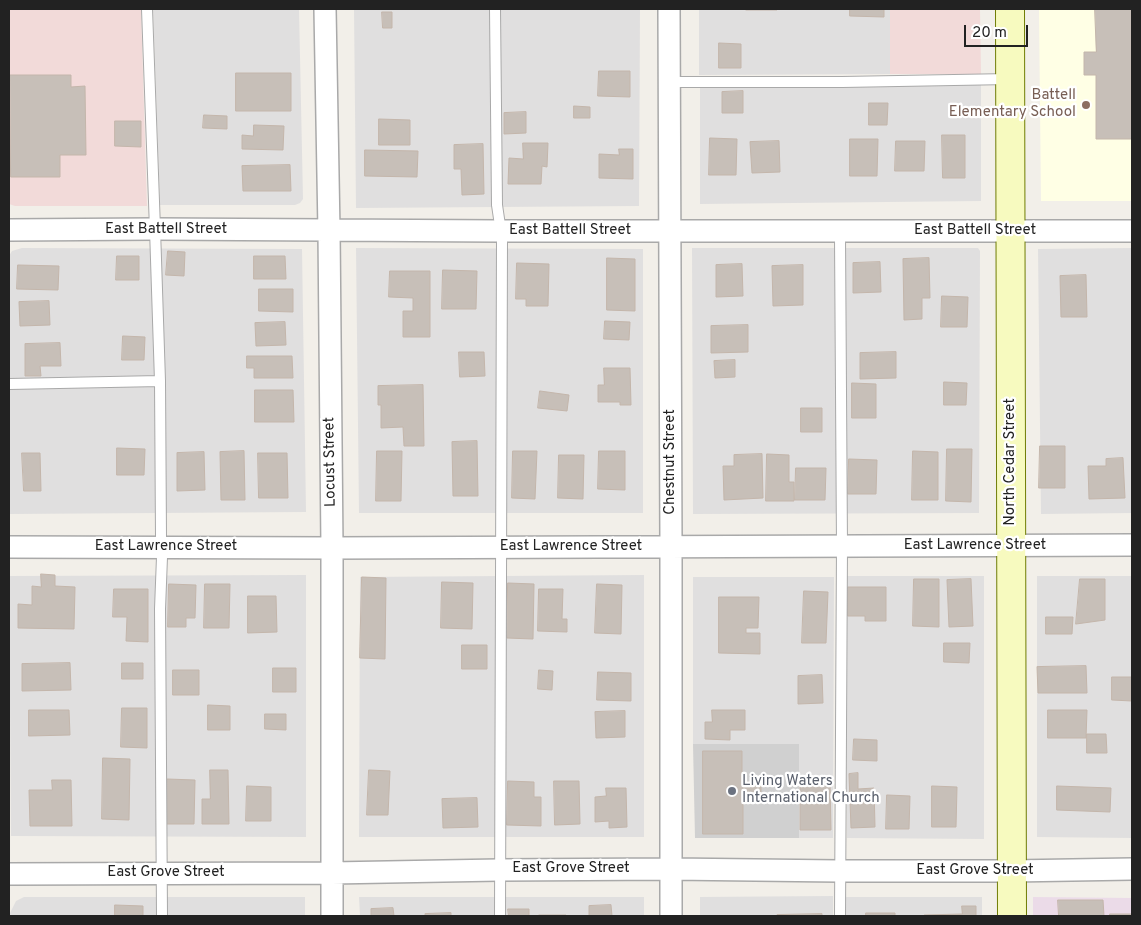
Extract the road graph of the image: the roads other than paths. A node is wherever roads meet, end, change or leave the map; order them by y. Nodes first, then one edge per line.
1 (147, 9) edge
2 (325, 9) edge
3 (495, 9) edge
4 (668, 9) edge
5 (1010, 9) edge
6 (1011, 79) junction
7 (668, 82) junction
8 (156, 229) junction
9 (9, 230) edge
10 (841, 230) junction
11 (329, 231) junction
12 (500, 231) junction
13 (670, 231) junction
14 (1011, 231) junction
15 (1132, 231) edge
16 (160, 381) junction
17 (9, 384) edge
18 (1132, 545) edge
19 (1011, 546) junction
20 (9, 547) edge
21 (162, 547) junction
22 (671, 547) junction
23 (842, 547) junction
24 (332, 548) junction
25 (502, 548) junction
26 (671, 869) junction
27 (1132, 869) edge
28 (499, 870) junction
29 (839, 871) junction
30 (1012, 871) junction
31 (162, 873) junction
32 (332, 873) junction
33 (9, 874) edge
34 (162, 916) edge
35 (332, 916) edge
36 (500, 916) edge
37 (671, 916) edge
38 (840, 916) edge
39 (1012, 916) edge

1 - 8 lane
2 - 11 street, Locust Street
3 - 12 lane
4 - 7 street, Chestnut Street
5 - 6 street, North Cedar Street
6 - 7 lane
6 - 14 street, North Cedar Street
7 - 13 street, Chestnut Street
8 - 9 street, East Battell Street
8 - 11 street, East Battell Street
8 - 16 lane
10 - 13 street, East Battell Street
10 - 14 street, East Battell Street
10 - 23 lane
11 - 12 street, East Battell Street
11 - 24 street, Locust Street
12 - 13 street, East Battell Street
12 - 25 lane
13 - 22 street, Chestnut Street
14 - 15 street, East Battell Street
14 - 19 street, North Cedar Street
16 - 17 lane
16 - 21 lane
18 - 19 street, East Lawrence Street
19 - 23 street, East Lawrence Street
19 - 30 street, North Cedar Street
20 - 21 street, East Lawrence Street
21 - 24 street, East Lawrence Street
21 - 31 lane
22 - 23 street, East Lawrence Street
22 - 25 street, East Lawrence Street
22 - 26 street, Chestnut Street
23 - 29 lane
24 - 25 street, East Lawrence Street
24 - 32 street, Locust Street
25 - 28 lane
26 - 28 street, East Grove Street
26 - 29 street, East Grove Street
26 - 37 street, Chestnut Street
27 - 30 street, East Grove Street
28 - 32 street, East Grove Street
28 - 36 lane
29 - 30 street, East Grove Street
29 - 38 lane
30 - 39 street, North Cedar Street
31 - 32 street, East Grove Street
31 - 33 street, East Grove Street
31 - 34 lane
32 - 35 street, Locust Street

